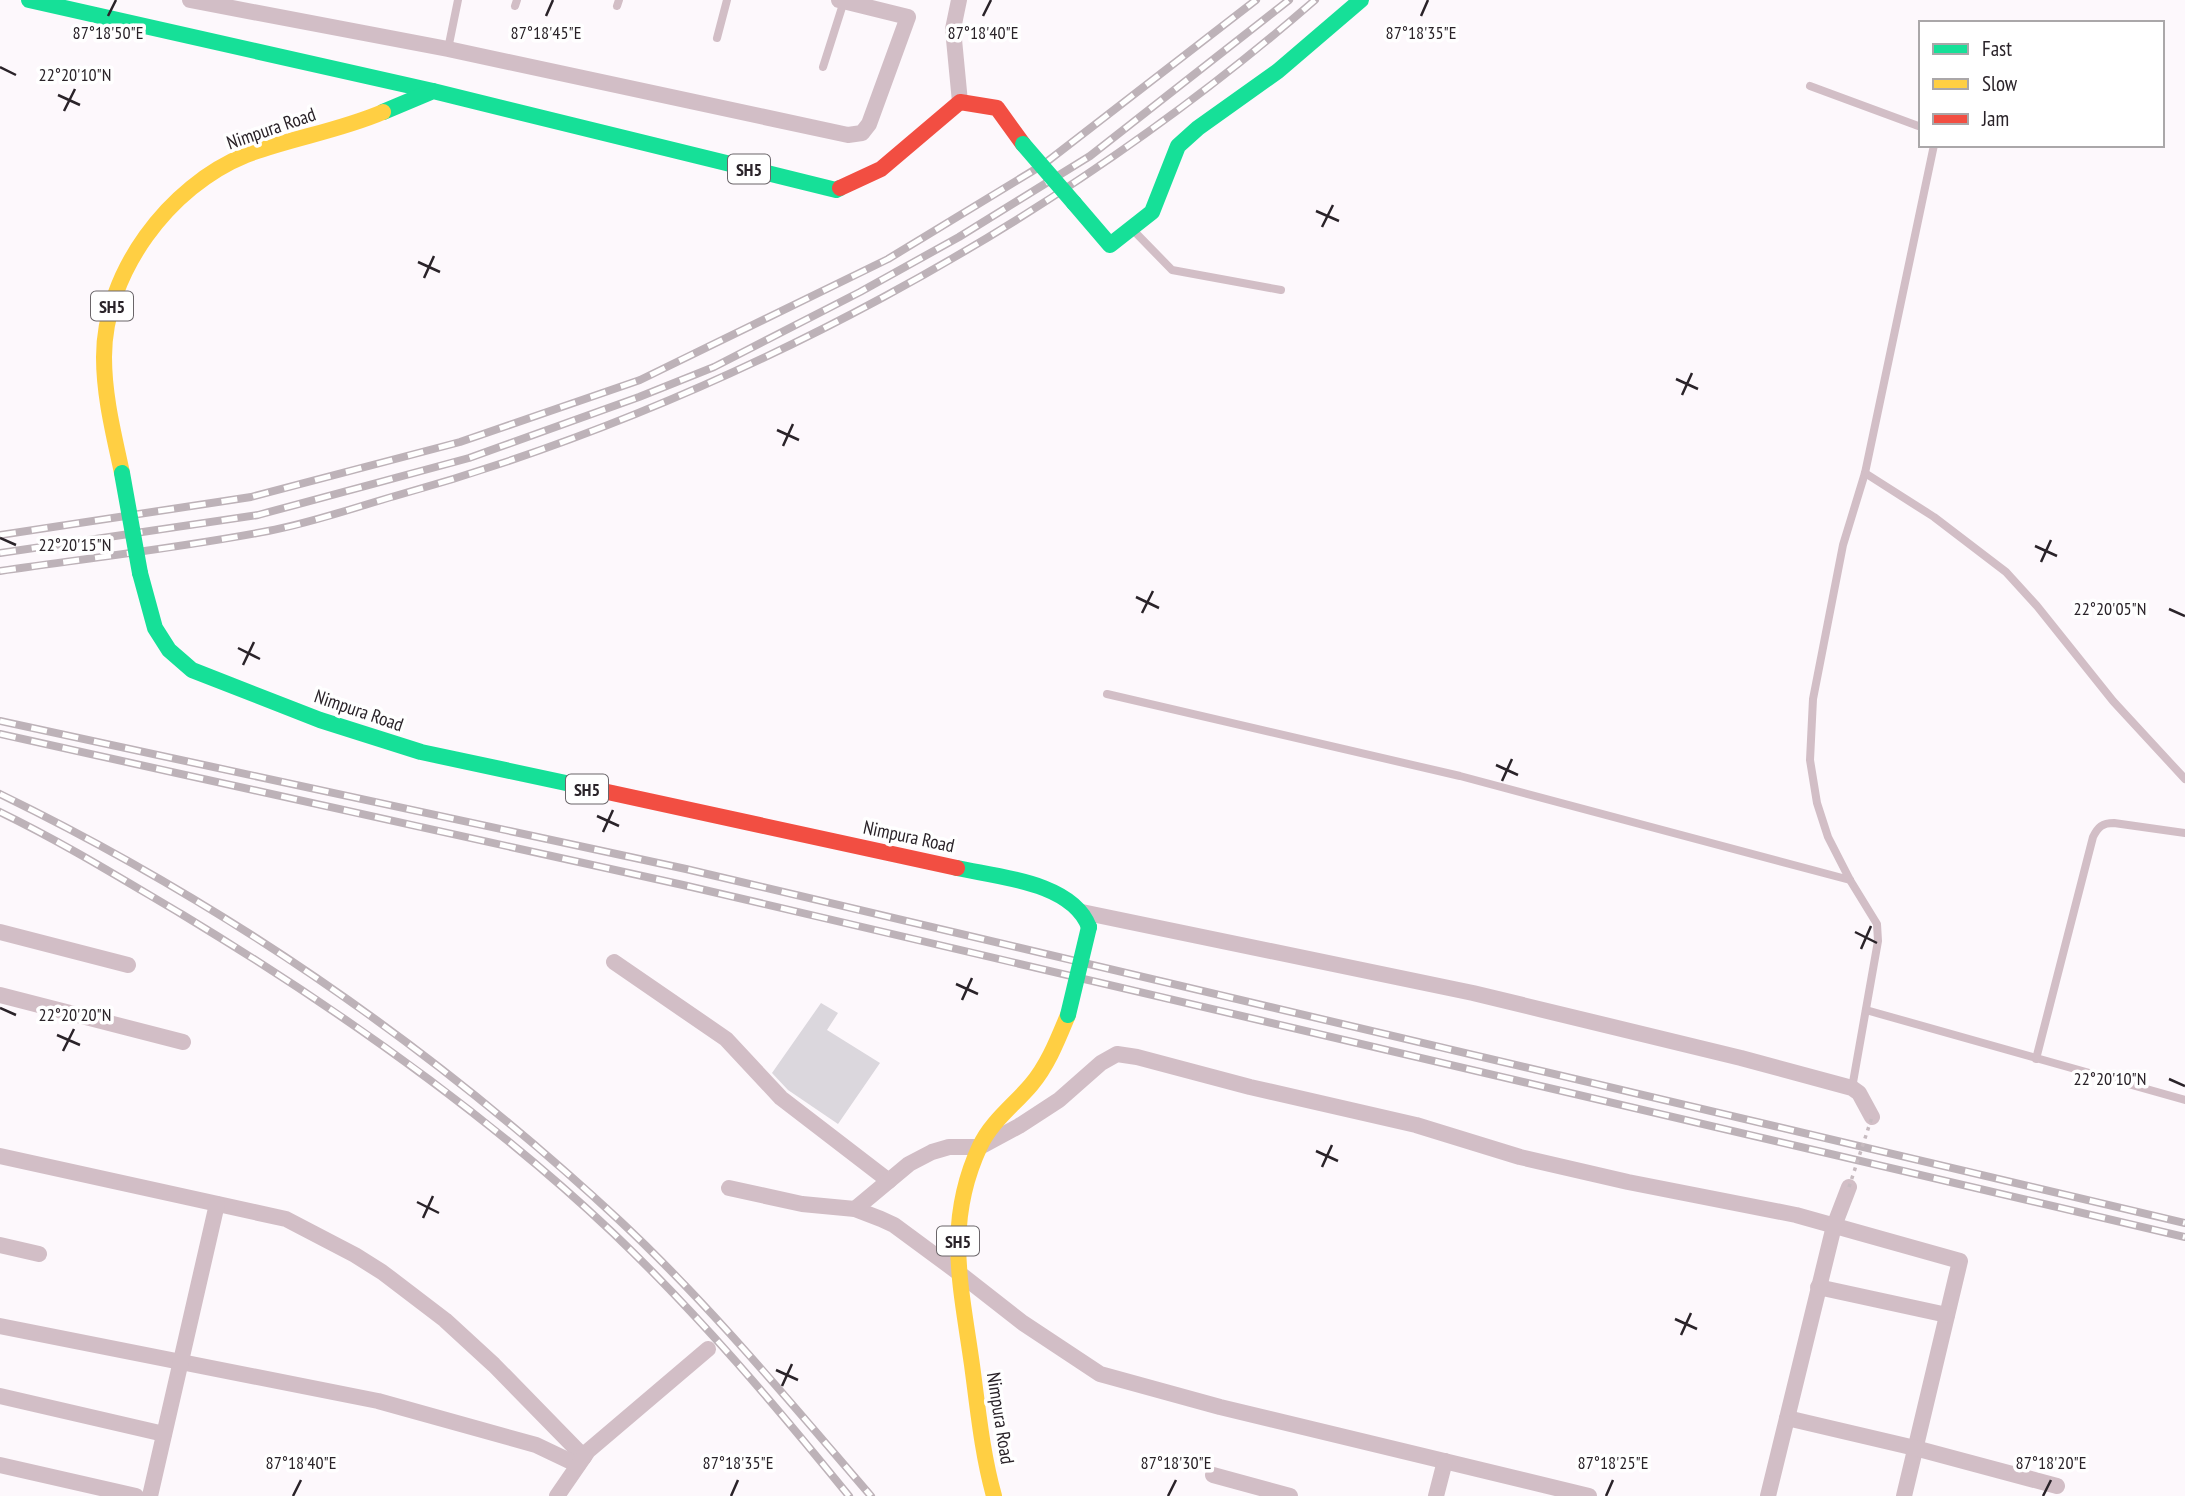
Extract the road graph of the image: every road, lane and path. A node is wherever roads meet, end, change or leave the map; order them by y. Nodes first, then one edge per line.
1 (29, 0) edge
2 (190, 0) edge
3 (458, 0) edge
4 (727, 0) edge
5 (959, 0) edge
6 (1360, 0) edge
7 (841, 1) edge
8 (717, 38) dead end
9 (448, 49) junction
10 (823, 67) dead end
11 (1810, 86) dead end
12 (433, 91) junction
13 (960, 102) junction
14 (1919, 126) edge
15 (1934, 147) edge
16 (1131, 228) junction
17 (1281, 290) dead end
18 (1865, 473) junction
19 (1107, 694) dead end
20 (2185, 779) edge
21 (2185, 833) edge
22 (1850, 880) junction
23 (1085, 919) junction
24 (0, 932) edge
25 (614, 962) dead end
26 (128, 965) dead end
27 (0, 995) edge
28 (1866, 1010) junction
29 (183, 1042) dead end
30 (2036, 1059) junction
31 (1852, 1088) junction
32 (2185, 1100) edge
33 (1872, 1117) joint
34 (980, 1147) junction
35 (0, 1156) edge
36 (889, 1181) junction
37 (1849, 1187) joint
38 (729, 1188) dead end
39 (217, 1204) junction
40 (855, 1209) junction
41 (1834, 1226) junction
42 (0, 1245) edge
43 (39, 1254) dead end
44 (959, 1273) junction
45 (1818, 1287) junction
46 (1947, 1315) junction
47 (0, 1326) edge
48 (708, 1349) dead end
49 (181, 1362) junction
50 (0, 1395) edge
51 (1787, 1418) junction
52 (164, 1434) junction
53 (1915, 1448) junction
54 (581, 1461) junction
55 (1445, 1461) junction
56 (0, 1465) edge
57 (1213, 1475) dead end
58 (2057, 1486) dead end
59 (136, 1496) edge
60 (150, 1496) edge
61 (557, 1496) edge
62 (994, 1496) edge
63 (1290, 1496) edge
64 (1436, 1496) edge
65 (1589, 1496) edge
66 (1768, 1496) edge
67 (1904, 1496) edge

1 - 12 main road
2 - 9 street
3 - 9 lane
4 - 8 lane
5 - 13 street
6 - 16 main road
7 - 9 street
7 - 10 lane
11 - 14 lane
12 - 13 main road, SH5
12 - 23 main road, Nimpura Road / SH5, bridge
13 - 16 main road, bridge
15 - 18 lane
16 - 17 lane
18 - 20 lane
18 - 22 lane
19 - 22 lane
21 - 30 lane
22 - 28 lane
23 - 31 street
23 - 34 main road, Nimpura Road / SH5, bridge
24 - 26 street
25 - 36 street
27 - 29 street
28 - 30 lane
28 - 31 lane
30 - 32 lane
31 - 33 street
33 - 37 path, bridge
34 - 36 street
34 - 41 street
34 - 44 main road, Nimpura Road / SH5
35 - 39 street
36 - 40 street
37 - 41 street
38 - 40 street
39 - 49 street
39 - 54 street
40 - 44 street
41 - 45 street
41 - 46 street
42 - 43 street
44 - 55 street
44 - 62 main road, Nimpura Road / SH5
45 - 46 street
45 - 51 street
46 - 53 street
47 - 49 street
48 - 54 street
49 - 52 street
49 - 54 street
50 - 52 street
51 - 53 street
51 - 66 street
52 - 60 street
53 - 58 street
53 - 67 street
54 - 61 street
55 - 64 street
55 - 65 street
56 - 59 street
57 - 63 street

